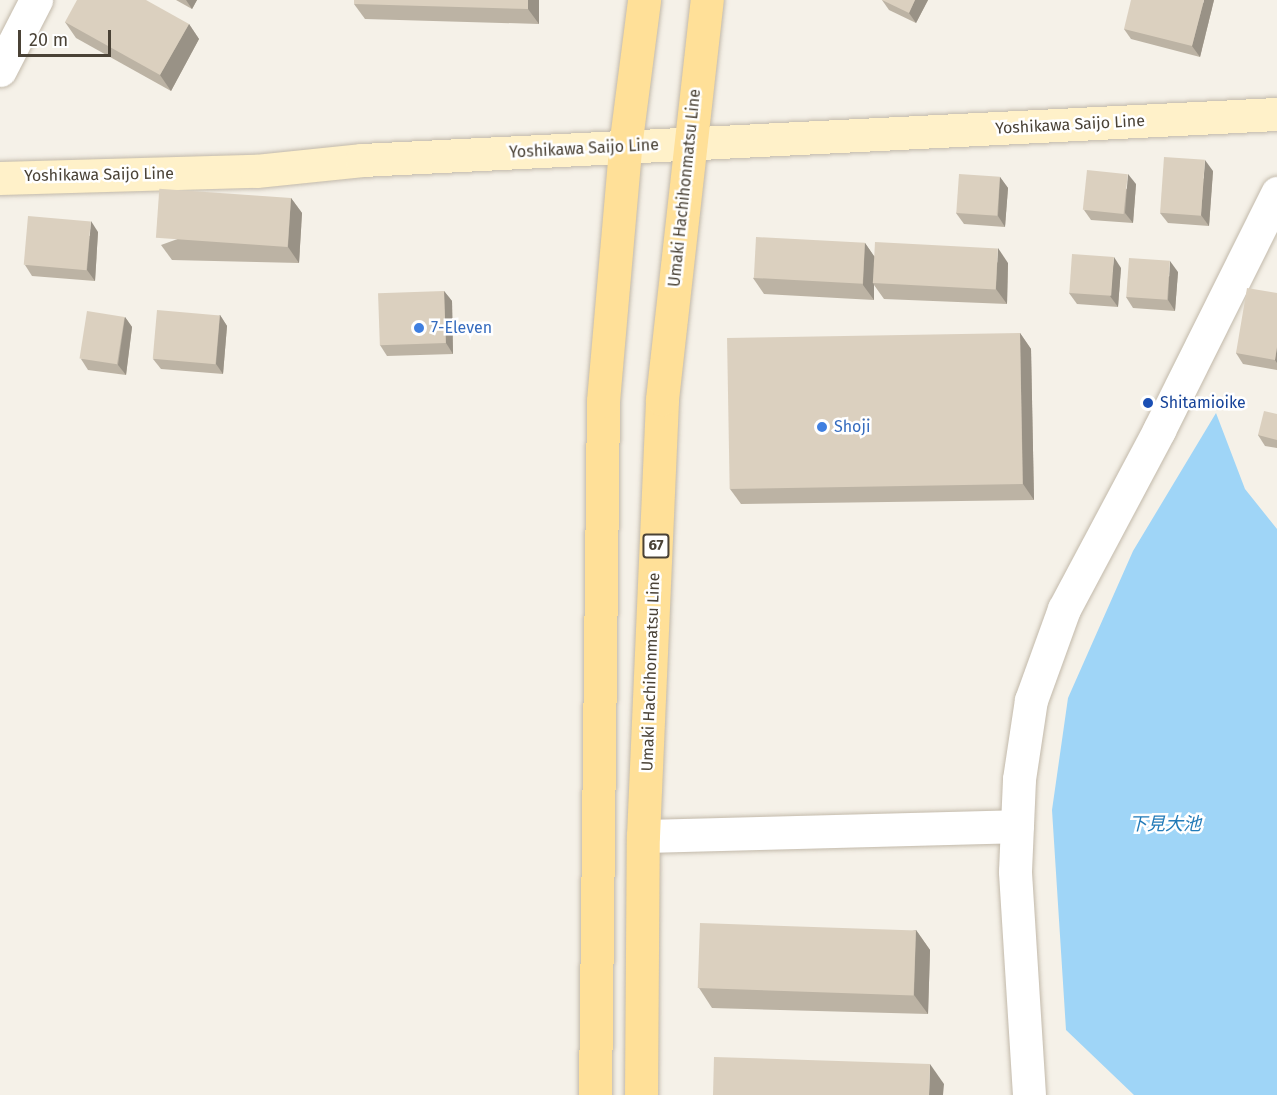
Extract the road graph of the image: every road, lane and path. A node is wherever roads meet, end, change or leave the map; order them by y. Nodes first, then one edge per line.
1 (36, 0) edge
2 (644, 0) edge
3 (706, 0) edge
4 (0, 70) edge
5 (1277, 114) edge
6 (690, 144) junction
7 (625, 147) junction
8 (0, 178) edge
9 (1277, 193) edge
10 (1017, 826) junction
11 (644, 836) junction
12 (595, 1095) edge
13 (641, 1095) edge
14 (1029, 1095) edge

1 - 4 street
2 - 7 main road
3 - 6 main road, Umaki Hachihonmatsu Line / 67
5 - 6 main road, Yoshikawa Saijo Line
6 - 7 main road, Yoshikawa Saijo Line
6 - 11 main road, Umaki Hachihonmatsu Line / 67
7 - 8 main road, Yoshikawa Saijo Line
7 - 12 main road
9 - 10 street
10 - 11 street
10 - 14 street
11 - 13 main road, Umaki Hachihonmatsu Line / 67

